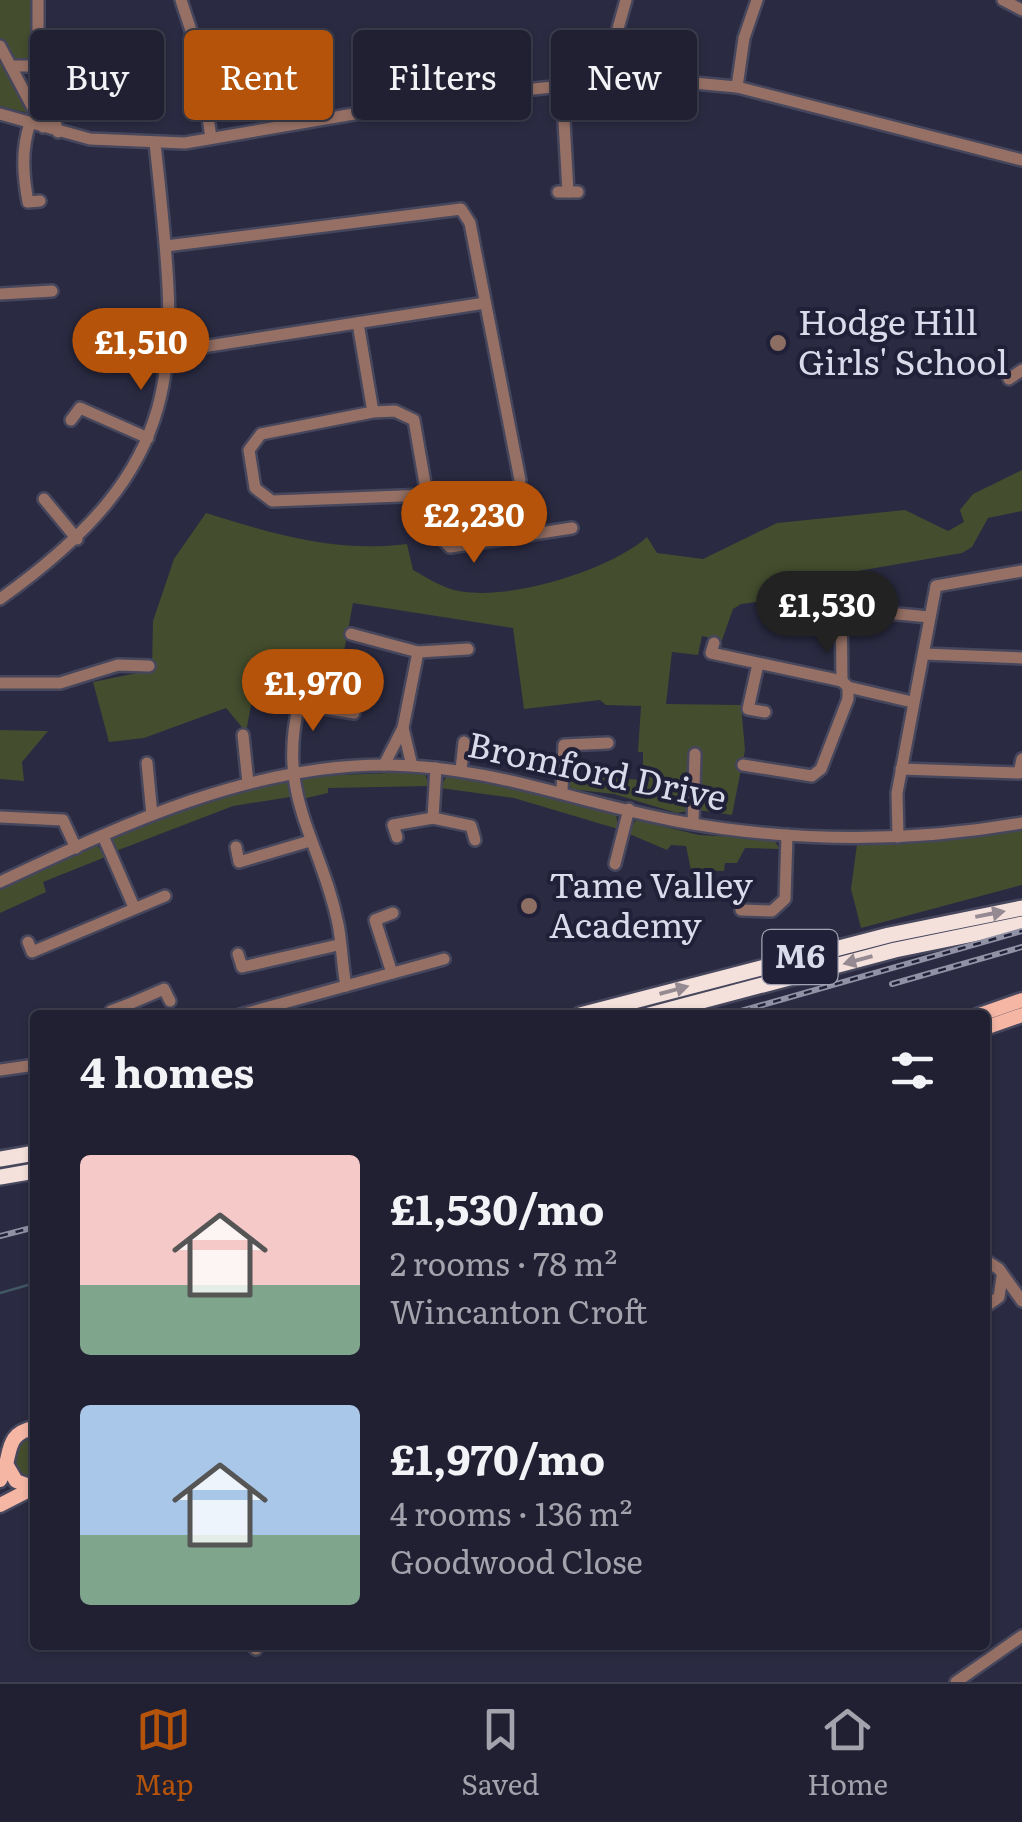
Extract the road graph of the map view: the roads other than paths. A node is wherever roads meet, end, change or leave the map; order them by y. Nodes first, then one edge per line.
1 (38, 0) edge
2 (181, 0) edge
3 (626, 0) edge
4 (757, 0) edge
5 (1003, 0) edge
6 (1022, 10) edge
7 (38, 30) edge
8 (618, 30) edge
9 (0, 46) edge
10 (12, 66) junction
11 (30, 66) edge
12 (697, 86) edge
13 (551, 87) edge
14 (737, 87) junction
15 (0, 114) edge
16 (54, 120) edge
17 (564, 120) edge
18 (37, 125) junction
19 (58, 132) junction
20 (211, 138) junction
21 (155, 144) junction
22 (1022, 145) edge
23 (1020, 159) edge
24 (568, 192) dead end
25 (40, 201) dead end
26 (166, 246) junction
27 (52, 291) dead end
28 (0, 294) edge
29 (485, 303) junction
30 (358, 323) junction
31 (170, 352) junction
32 (1022, 370) edge
33 (1009, 379) dead end
34 (373, 412) junction
35 (71, 420) dead end
36 (148, 438) junction
37 (520, 480) dead end
38 (427, 495) junction
39 (40, 518) dead end
40 (572, 528) dead end
41 (77, 539) junction
42 (1022, 570) edge
43 (828, 596) dead end
44 (0, 600) edge
45 (887, 600) dead end
46 (930, 617) junction
47 (351, 634) dead end
48 (714, 642) dead end
49 (468, 649) dead end
50 (418, 652) junction
51 (924, 654) junction
52 (1022, 658) edge
53 (758, 664) junction
54 (149, 666) dead end
55 (0, 683) edge
56 (845, 684) junction
57 (912, 702) junction
58 (764, 712) dead end
59 (354, 713) dead end
60 (403, 728) junction
61 (244, 735) dead end
62 (464, 742) dead end
63 (608, 743) dead end
64 (696, 754) dead end
65 (1022, 759) edge
66 (147, 763) dead end
67 (743, 764) dead end
68 (384, 765) junction
69 (412, 766) junction
70 (436, 768) junction
71 (901, 769) junction
72 (461, 770) junction
73 (293, 774) junction
74 (248, 783) junction
75 (562, 790) junction
76 (629, 809) junction
77 (152, 815) junction
78 (0, 818) edge
79 (433, 818) junction
80 (1022, 822) edge
81 (694, 823) junction
82 (787, 835) junction
83 (103, 836) junction
84 (397, 837) dead end
85 (898, 837) junction
86 (475, 840) dead end
87 (310, 841) junction
88 (76, 848) junction
89 (236, 848) dead end
90 (615, 864) dead end
91 (0, 882) edge
92 (165, 896) dead end
93 (134, 907) junction
94 (1022, 908) edge
95 (741, 910) dead end
96 (393, 913) dead end
97 (1022, 924) edge
98 (28, 942) dead end
99 (338, 945) junction
100 (238, 954) dead end
101 (444, 959) dead end
102 (392, 974) junction
103 (346, 986) junction
104 (1022, 1000) edge
105 (170, 1001) dead end
106 (129, 1010) edge
107 (258, 1010) edge
108 (599, 1010) edge
109 (668, 1010) edge
110 (990, 1011) edge
111 (1022, 1015) edge
112 (990, 1026) edge
113 (30, 1066) edge
114 (0, 1070) edge
115 (30, 1154) edge
116 (0, 1159) edge
117 (30, 1172) edge
118 (0, 1177) edge
119 (990, 1265) edge
120 (1002, 1277) junction
121 (1022, 1304) edge
122 (990, 1305) edge
123 (30, 1430) edge
124 (6, 1464) junction
125 (0, 1480) edge
126 (30, 1486) edge
127 (30, 1490) edge
128 (0, 1504) edge
129 (1022, 1636) edge
130 (956, 1682) edge

1 - 7 street
2 - 20 street
3 - 8 street
4 - 14 street
5 - 6 street
9 - 10 street
10 - 11 street
10 - 18 street
12 - 14 street
13 - 20 street
14 - 23 street
15 - 18 street
16 - 19 street
17 - 24 street
18 - 19 street
18 - 25 street
19 - 21 street
20 - 21 street
21 - 26 street
22 - 23 street
26 - 29 street
26 - 31 street
27 - 28 street
29 - 30 street
29 - 37 street
30 - 31 street
30 - 34 street
31 - 36 street
32 - 33 street
34 - 38 street
34 - 38 street
35 - 36 street
36 - 41 street
38 - 40 street
39 - 41 street
41 - 44 street
42 - 46 street
43 - 56 street
45 - 46 street
46 - 51 street
47 - 50 street
48 - 53 street
49 - 50 street
50 - 60 street
51 - 52 street
51 - 57 street
53 - 56 street
53 - 58 street
54 - 55 street
56 - 57 street
56 - 67 street
57 - 71 street
59 - 73 street
60 - 68 street
60 - 69 street
61 - 74 street
62 - 72 street
63 - 75 street
64 - 81 street
65 - 71 street
66 - 77 street
68 - 69 street, Bromford Drive
68 - 73 street, Bromford Drive
69 - 70 street, Bromford Drive
70 - 72 street, Bromford Drive
70 - 79 street
71 - 85 street
72 - 75 street, Bromford Drive
73 - 74 street, Bromford Drive
73 - 87 street
74 - 77 street, Bromford Drive
75 - 76 street, Bromford Drive
76 - 81 street, Bromford Drive
76 - 90 street
77 - 83 street, Bromford Drive
78 - 88 street
79 - 84 street
79 - 86 street
80 - 85 street, Bromford Drive
81 - 82 street, Bromford Drive
82 - 85 street, Bromford Drive
82 - 95 street
83 - 88 street, Bromford Drive
83 - 93 street
87 - 89 street
87 - 99 street
88 - 91 street, Bromford Drive
92 - 93 street
93 - 98 street
108 -> 94 highway, M6
96 - 102 street
97 -> 109 highway, M6
99 - 100 street
99 - 103 street
101 - 102 street
102 - 103 street
103 - 107 street
104 - 110 main road
105 - 106 street
111 - 112 main road
113 - 114 street
115 - 116 highway
117 - 118 highway
119 - 120 street
120 - 121 street
120 - 122 street
121 - 122 street
123 - 124 main road
124 - 125 main road
124 - 126 main road
127 - 128 main road
129 - 130 street

